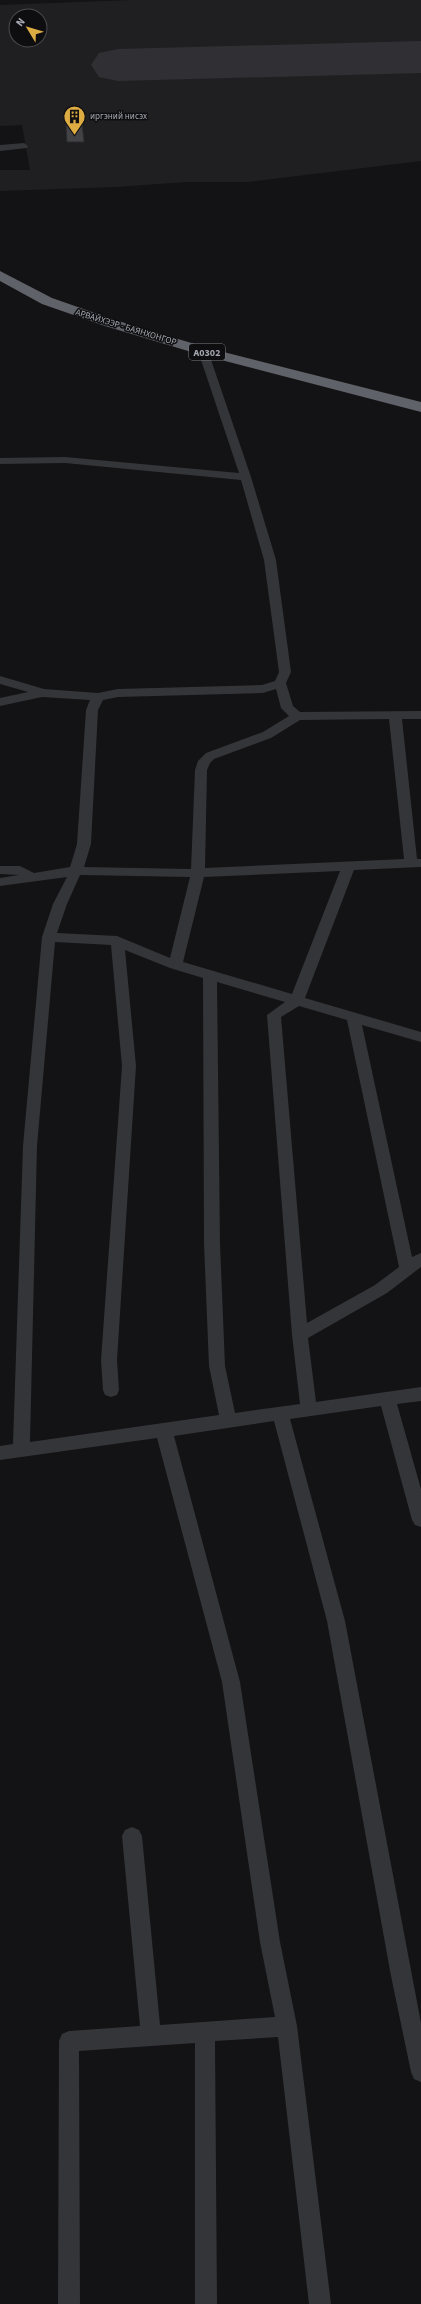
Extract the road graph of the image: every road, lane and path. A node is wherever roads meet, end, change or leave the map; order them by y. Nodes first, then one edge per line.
1 (24, 146) dead end
2 (0, 148) edge
3 (0, 275) edge
4 (203, 351) junction
5 (421, 407) edge
6 (0, 461) edge
7 (246, 477) junction
8 (0, 680) edge
9 (280, 682) junction
10 (43, 693) junction
11 (98, 697) junction
12 (0, 702) edge
13 (395, 715) junction
14 (421, 715) edge
15 (298, 716) junction
16 (416, 863) edge
17 (349, 865) junction
18 (0, 870) edge
19 (76, 871) junction
20 (198, 873) junction
21 (34, 877) junction
22 (0, 882) edge
23 (49, 937) junction
24 (117, 941) junction
25 (175, 965) junction
26 (210, 975) junction
27 (297, 1001) junction
28 (353, 1017) junction
29 (420, 1033) edge
30 (421, 1259) edge
31 (407, 1269) junction
32 (300, 1335) junction
33 (111, 1390) dead end
34 (421, 1394) edge
35 (386, 1398) junction
36 (309, 1410) junction
37 (280, 1414) junction
38 (228, 1421) junction
39 (164, 1431) junction
40 (21, 1450) junction
41 (0, 1453) edge
42 (421, 1520) edge
43 (132, 1836) dead end
44 (286, 2026) junction
45 (205, 2033) junction
46 (151, 2036) junction
47 (421, 2072) edge
48 (69, 2304) edge
49 (206, 2304) edge
50 (320, 2304) edge

1 - 2 street
3 - 4 highway, АРВАЙХЭЭР - БАЯНХОНГОР / A0302
4 - 5 highway, АРВАЙХЭЭР - БАЯНХОНГОР / A0302
4 - 7 street
6 - 7 street
7 - 9 street
8 - 10 street
9 - 11 street
9 - 15 street
10 - 11 street
10 - 12 street
11 - 19 street
13 - 14 street
13 - 15 street
13 - 16 street
15 - 20 street
16 - 17 street
17 - 20 street
17 - 27 street
18 - 21 street
19 - 20 street
19 - 21 street
19 - 23 street
20 - 25 street
21 - 22 street
23 - 24 street
23 - 40 street
24 - 25 street
24 - 33 street
25 - 26 street
26 - 27 street
26 - 38 street
27 - 28 street
27 - 32 street
28 - 29 street
28 - 31 street
30 - 31 street
31 - 32 street
32 - 36 street
34 - 35 street
35 - 36 street
35 - 42 street
36 - 37 street
37 - 38 street
37 - 47 street
38 - 39 street
39 - 40 street
39 - 44 street
40 - 41 street
43 - 46 street
44 - 45 street
44 - 50 street
45 - 46 street
45 - 49 street
46 - 48 street

